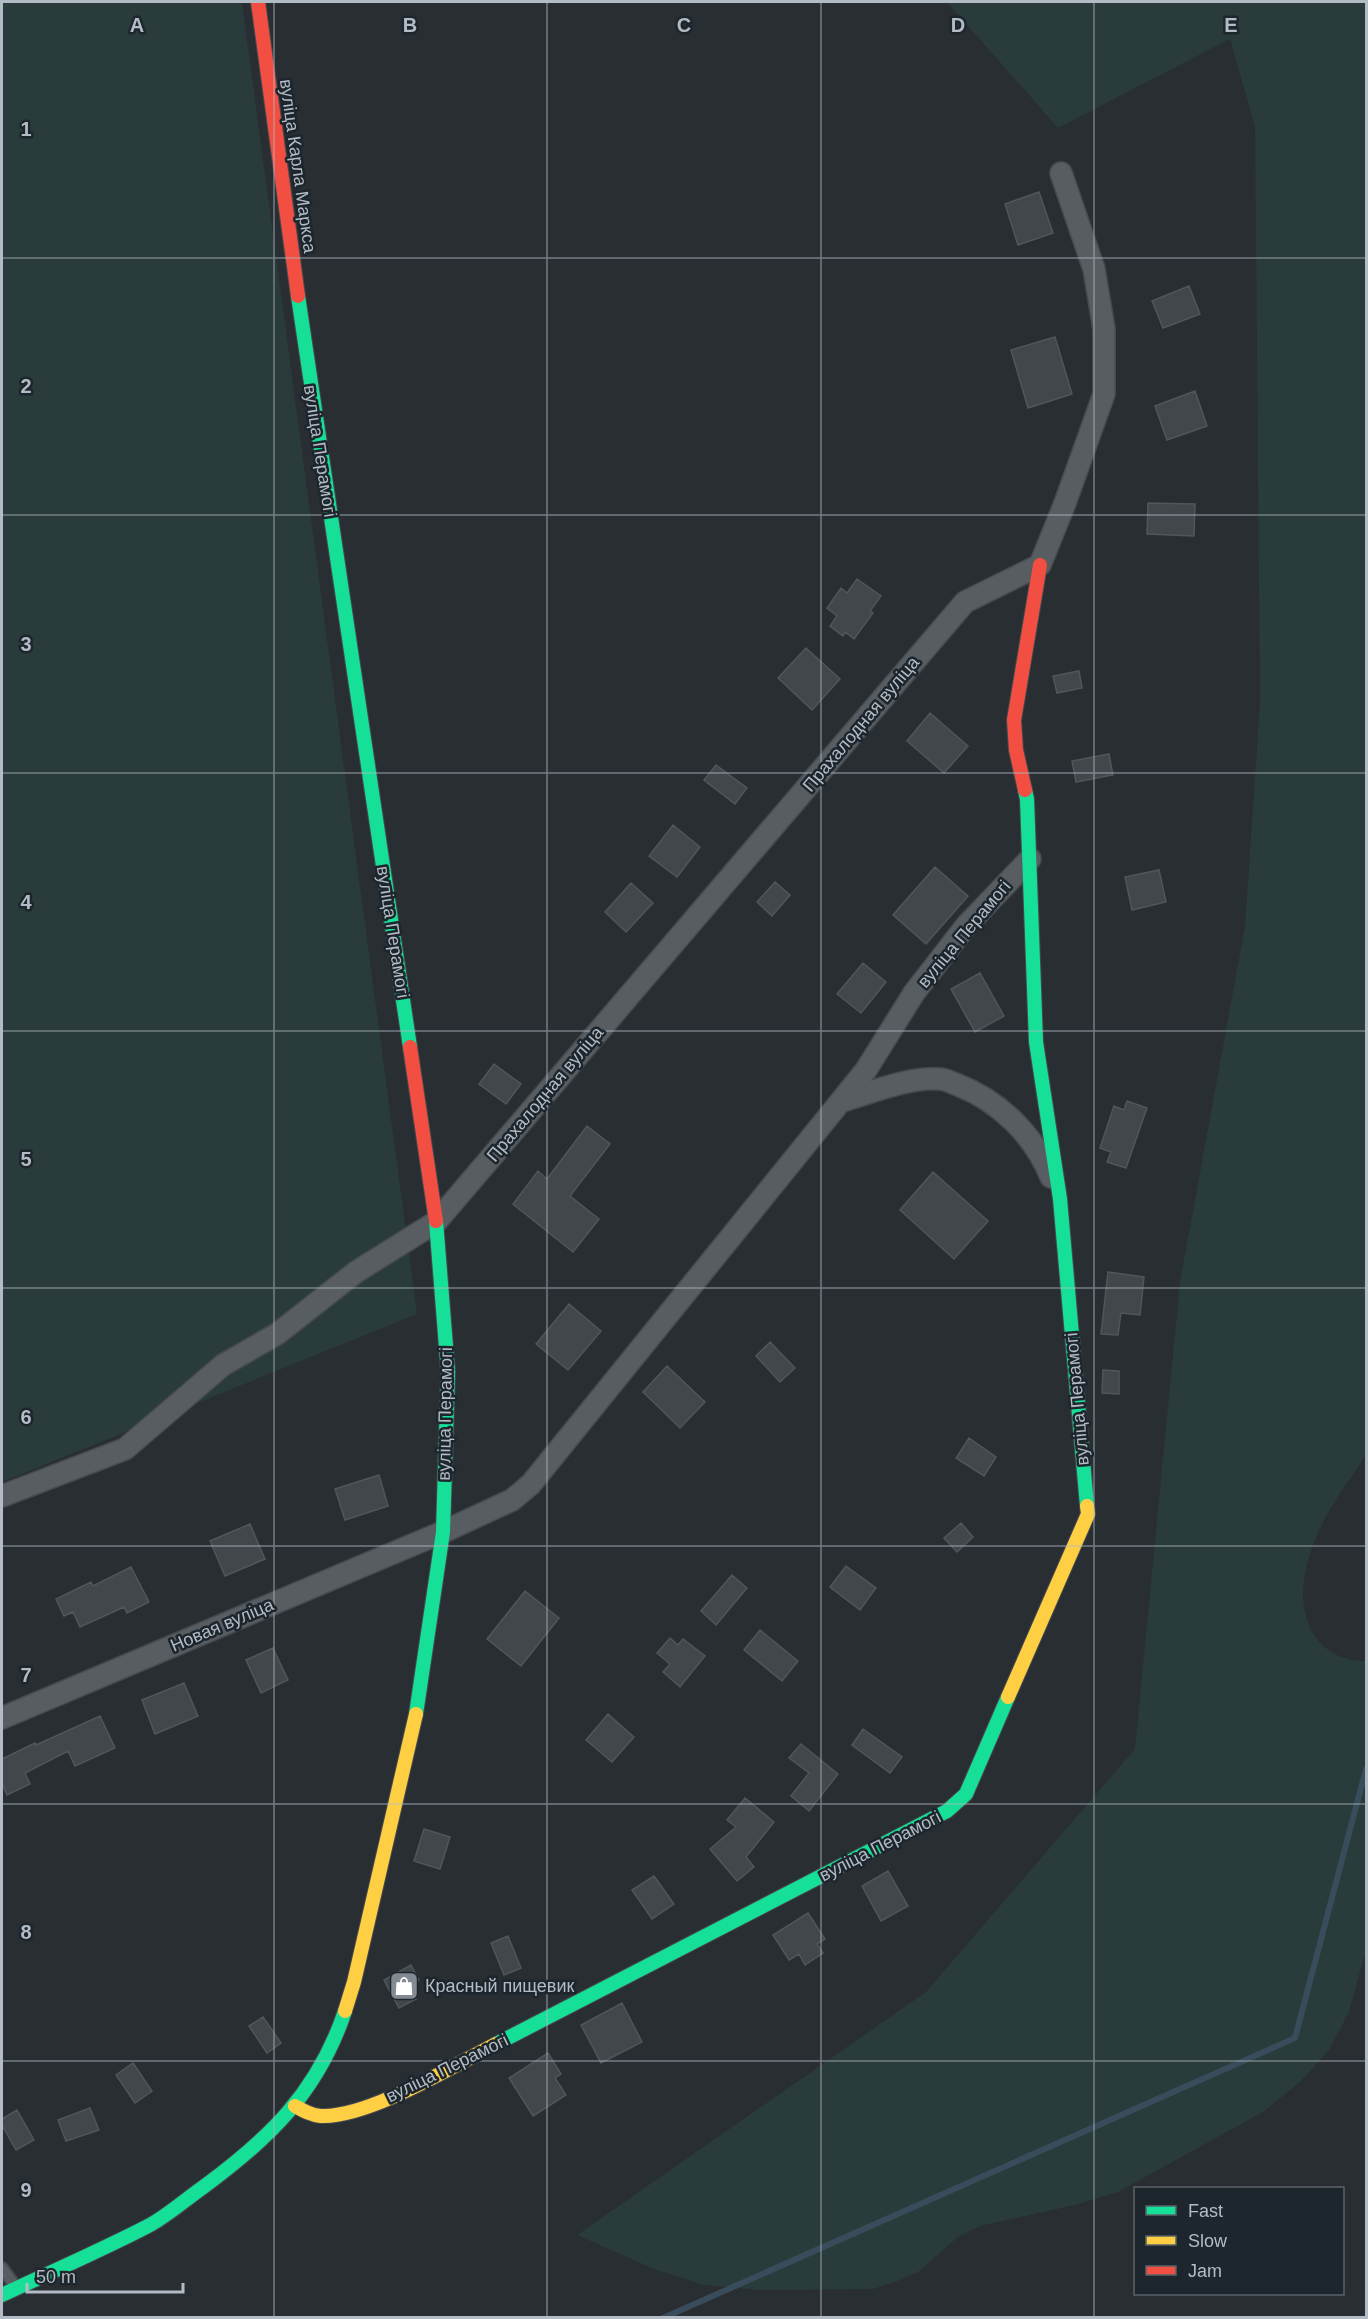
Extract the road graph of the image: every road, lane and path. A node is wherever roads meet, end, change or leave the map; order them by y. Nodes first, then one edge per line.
1 (258, 2) edge
2 (1061, 173) dead end
3 (303, 335) joint
4 (1040, 565) junction
5 (1030, 859) junction
6 (842, 1101) junction
7 (1060, 1199) junction
8 (436, 1222) junction
9 (2, 1496) edge
10 (443, 1532) junction
11 (2, 1718) edge
12 (296, 2106) junction
13 (2, 2268) edge
14 (16, 2288) junction
15 (2, 2295) edge

1 - 3 street, вуліца Карла Маркса
2 - 4 street
3 - 8 street, вуліца Перамогі
4 - 5 street, вуліца Перамогі
4 - 8 street, Прахалодная вуліца
5 - 6 street, вуліца Перамогі
5 - 7 street, вуліца Перамогі
6 - 7 street, вуліца Перамогі
6 - 10 street, вуліца Перамогі
7 - 12 street, вуліца Перамогі
8 - 9 street, Прахалодная вуліца
8 - 10 street, вуліца Перамогі
10 - 11 street, Новая вуліца
10 - 12 street, вуліца Перамогі
12 - 14 street, вуліца Перамогі
13 - 14 lane
14 - 15 street, вуліца Перамогі

